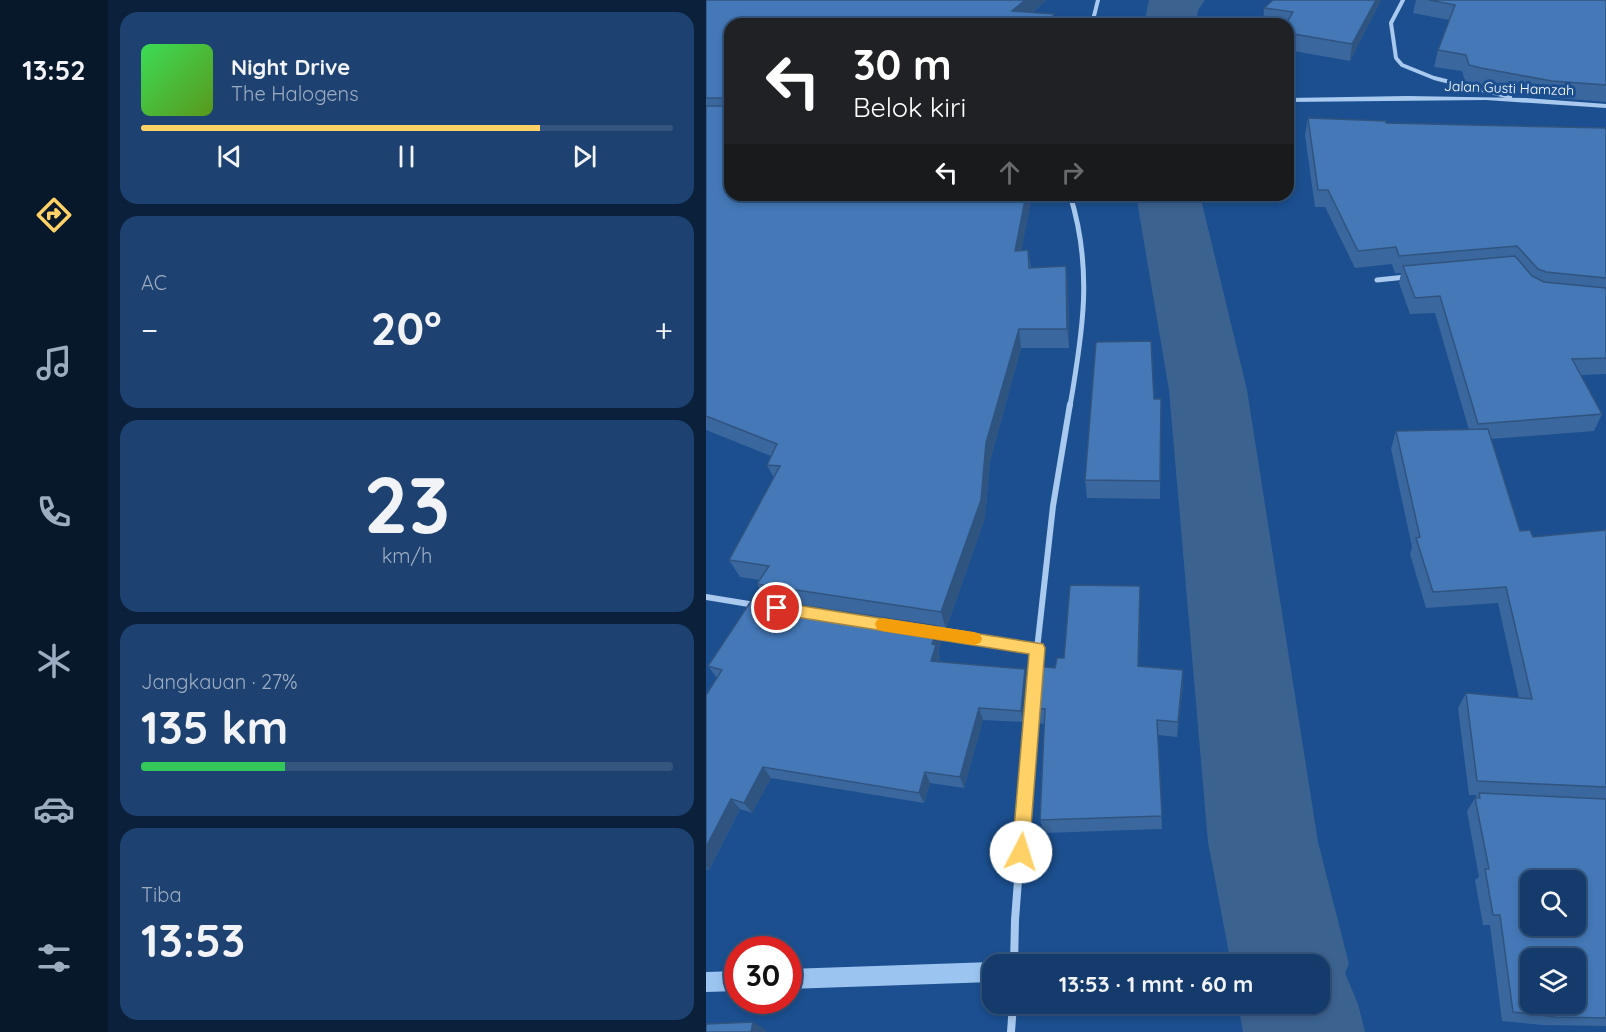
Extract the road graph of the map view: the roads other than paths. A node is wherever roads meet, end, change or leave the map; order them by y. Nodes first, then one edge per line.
1 (1098, 0) edge
2 (1403, 0) edge
3 (1094, 18) edge
4 (1510, 97) junction
5 (1294, 100) edge
6 (1606, 105) edge
7 (1073, 201) edge
8 (1418, 275) edge
9 (1377, 280) dead end
10 (706, 597) edge
11 (765, 606) edge
12 (931, 632) edge
13 (1037, 648) junction
14 (1014, 954) edge
15 (1012, 1014) edge
16 (1011, 1029) edge

1 - 3 street
2 - 4 street
4 - 5 street, Jalan Gusti Hamzah
4 - 6 street, Jalan Gusti Hamzah
7 - 13 street
8 - 9 street
10 - 11 street
12 - 13 street
13 - 14 street
15 - 16 street

